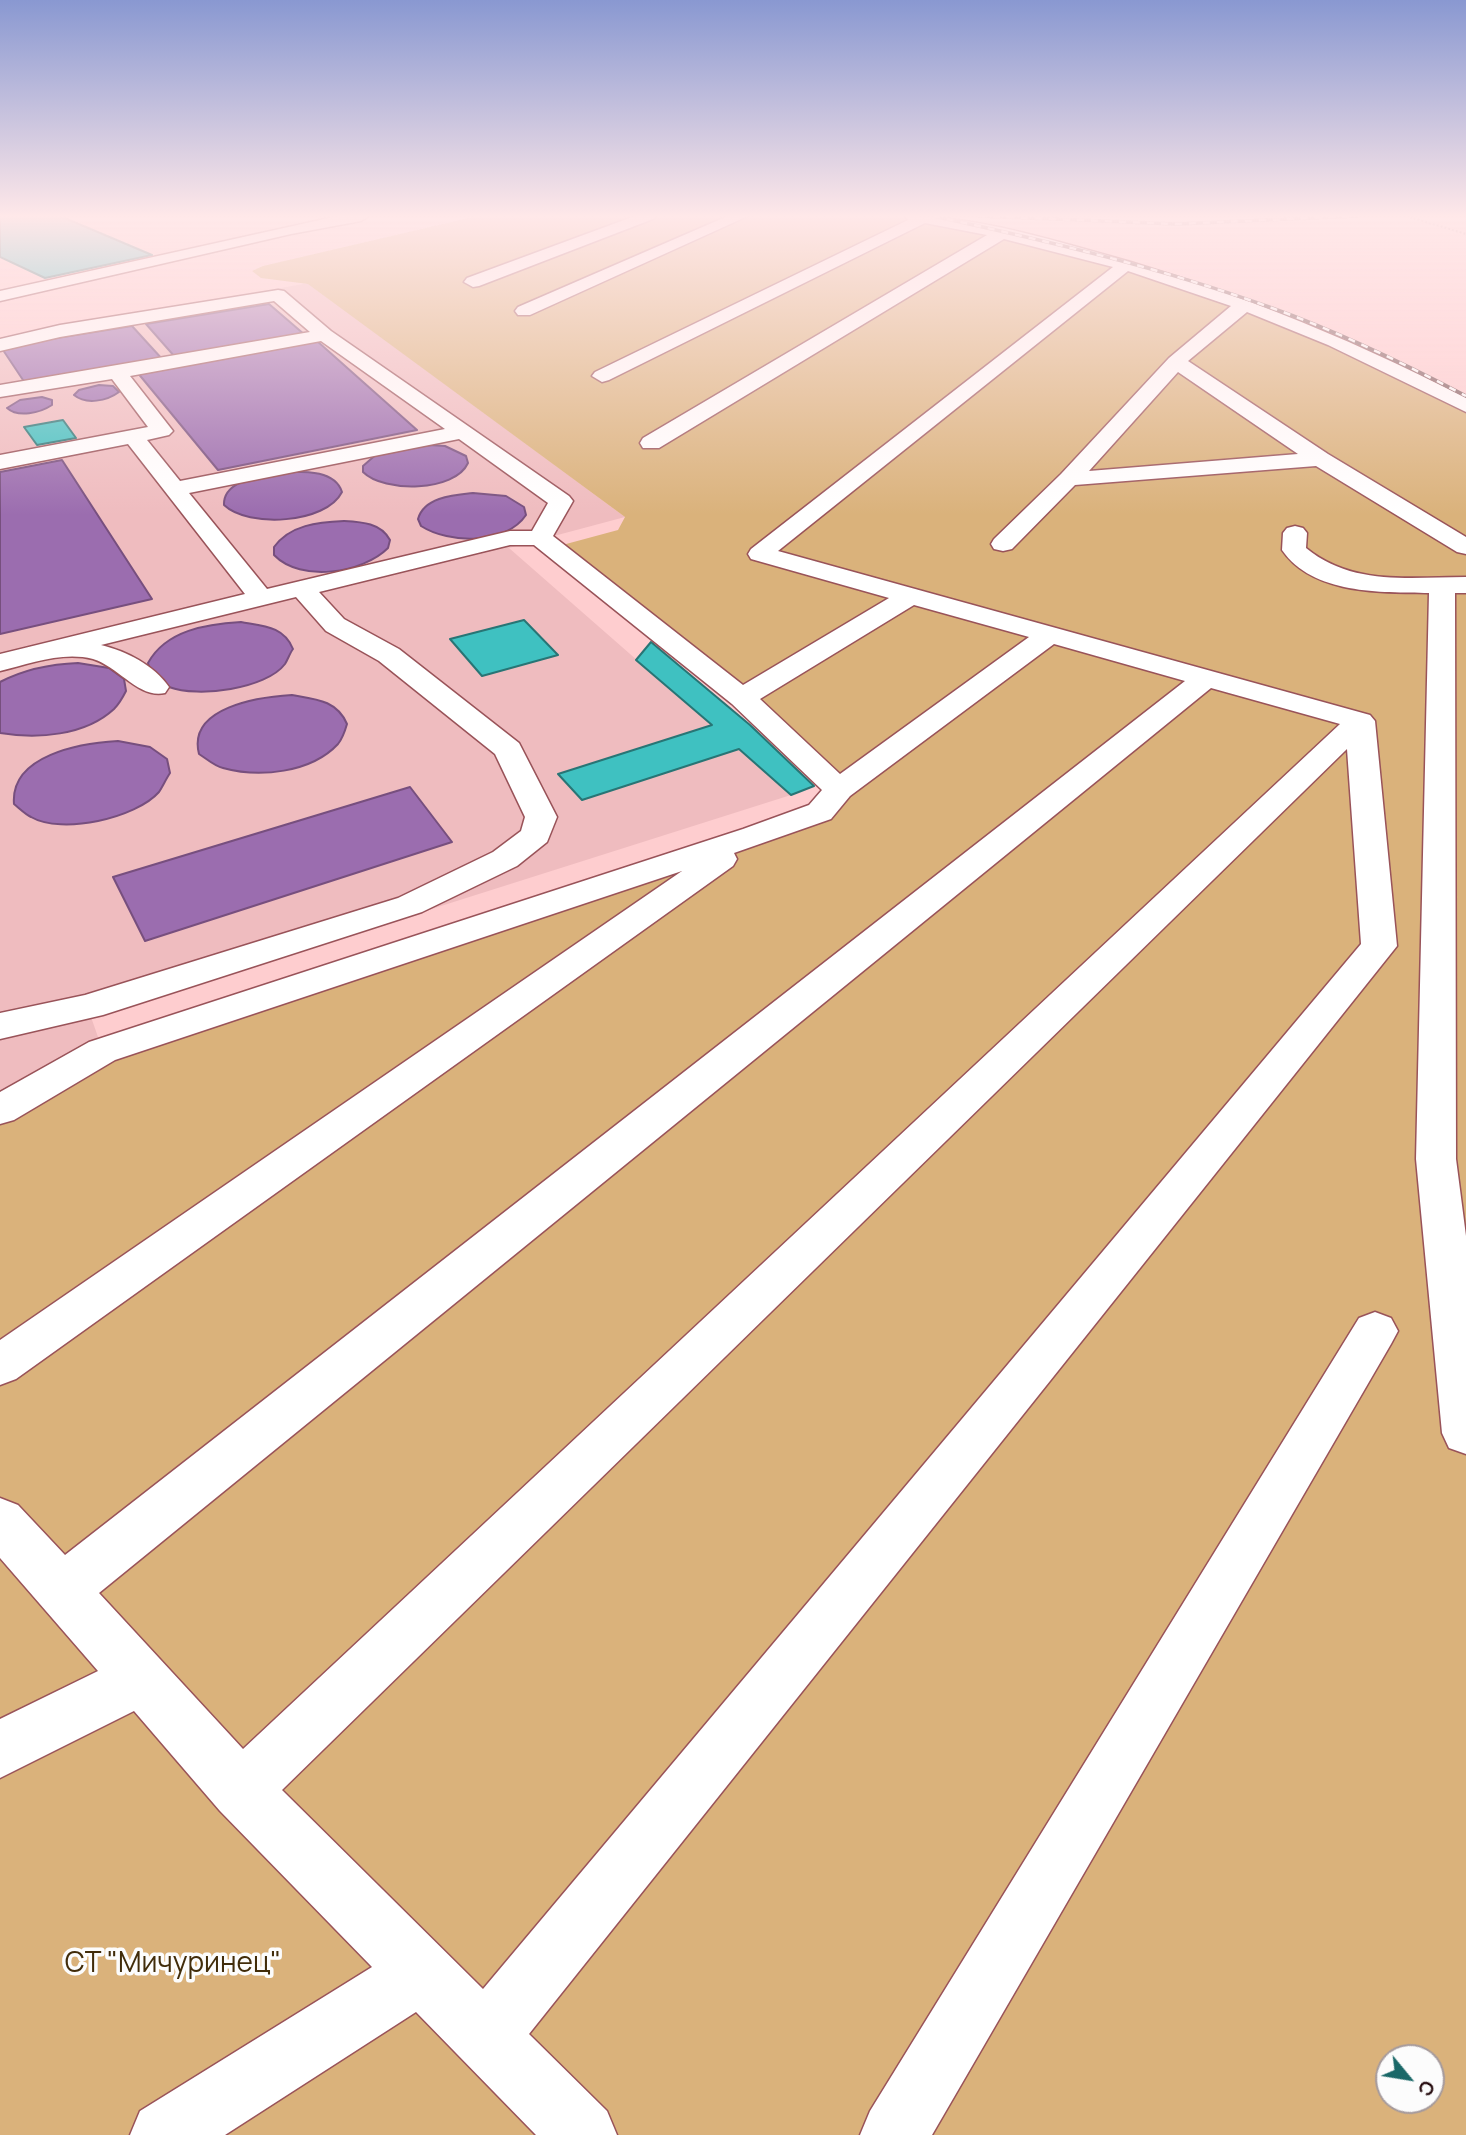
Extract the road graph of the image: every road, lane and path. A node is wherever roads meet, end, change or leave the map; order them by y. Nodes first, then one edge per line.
1 (153, 316) edge
2 (302, 316) edge
3 (722, 316) edge
4 (864, 316) edge
5 (1062, 316) edge
6 (1231, 316) edge
7 (1272, 316) edge
8 (324, 335) junction
9 (0, 345) edge
10 (1176, 362) junction
11 (117, 372) junction
12 (602, 376) dead end
13 (0, 391) edge
14 (1466, 406) edge
15 (462, 432) junction
16 (133, 437) junction
17 (651, 443) dead end
18 (1320, 459) junction
19 (0, 462) edge
20 (1069, 479) junction
21 (174, 489) junction
22 (1295, 533) dead end
23 (540, 538) junction
24 (1003, 544) dead end
25 (1466, 547) edge
26 (1454, 585) edge
27 (302, 588) junction
28 (911, 596) junction
29 (261, 598) junction
30 (1049, 635) junction
31 (49, 649) junction
32 (0, 663) edge
33 (1206, 678) junction
34 (155, 687) dead end
35 (742, 698) junction
36 (1360, 721) junction
37 (839, 789) junction
38 (754, 836) junction
39 (0, 1026) edge
40 (0, 1110) edge
41 (1375, 1331) dead end
42 (0, 1365) edge
43 (1466, 1433) edge
44 (0, 1521) edge
45 (64, 1589) junction
46 (142, 1678) junction
47 (0, 1749) edge
48 (241, 1790) junction
49 (422, 1972) junction
50 (486, 2036) junction
51 (164, 2135) edge
52 (583, 2135) edge
53 (894, 2135) edge

1 - 9 street
2 - 8 street
3 - 12 street
4 - 17 street
5 - 28 street
6 - 10 street
7 - 14 street
8 - 11 street
8 - 15 street
10 - 18 street
10 - 20 street
11 - 13 street
11 - 16 street
15 - 21 street
15 - 23 street
16 - 19 street
16 - 21 street
18 - 20 street
18 - 25 street
20 - 24 street
21 - 29 street
22 - 26 street
23 - 27 street
23 - 35 street
26 - 43 street
27 - 29 street
27 - 39 street
28 - 30 street
28 - 35 street
29 - 31 street
30 - 33 street
30 - 37 street
31 - 32 street
31 - 34 street
33 - 36 street
33 - 45 street
35 - 37 street
36 - 48 street
36 - 50 street
37 - 38 street
38 - 40 street
38 - 42 street
41 - 53 street
44 - 45 street
45 - 46 street
46 - 47 street
46 - 48 street
48 - 49 street
49 - 50 street
49 - 51 street
50 - 52 street

